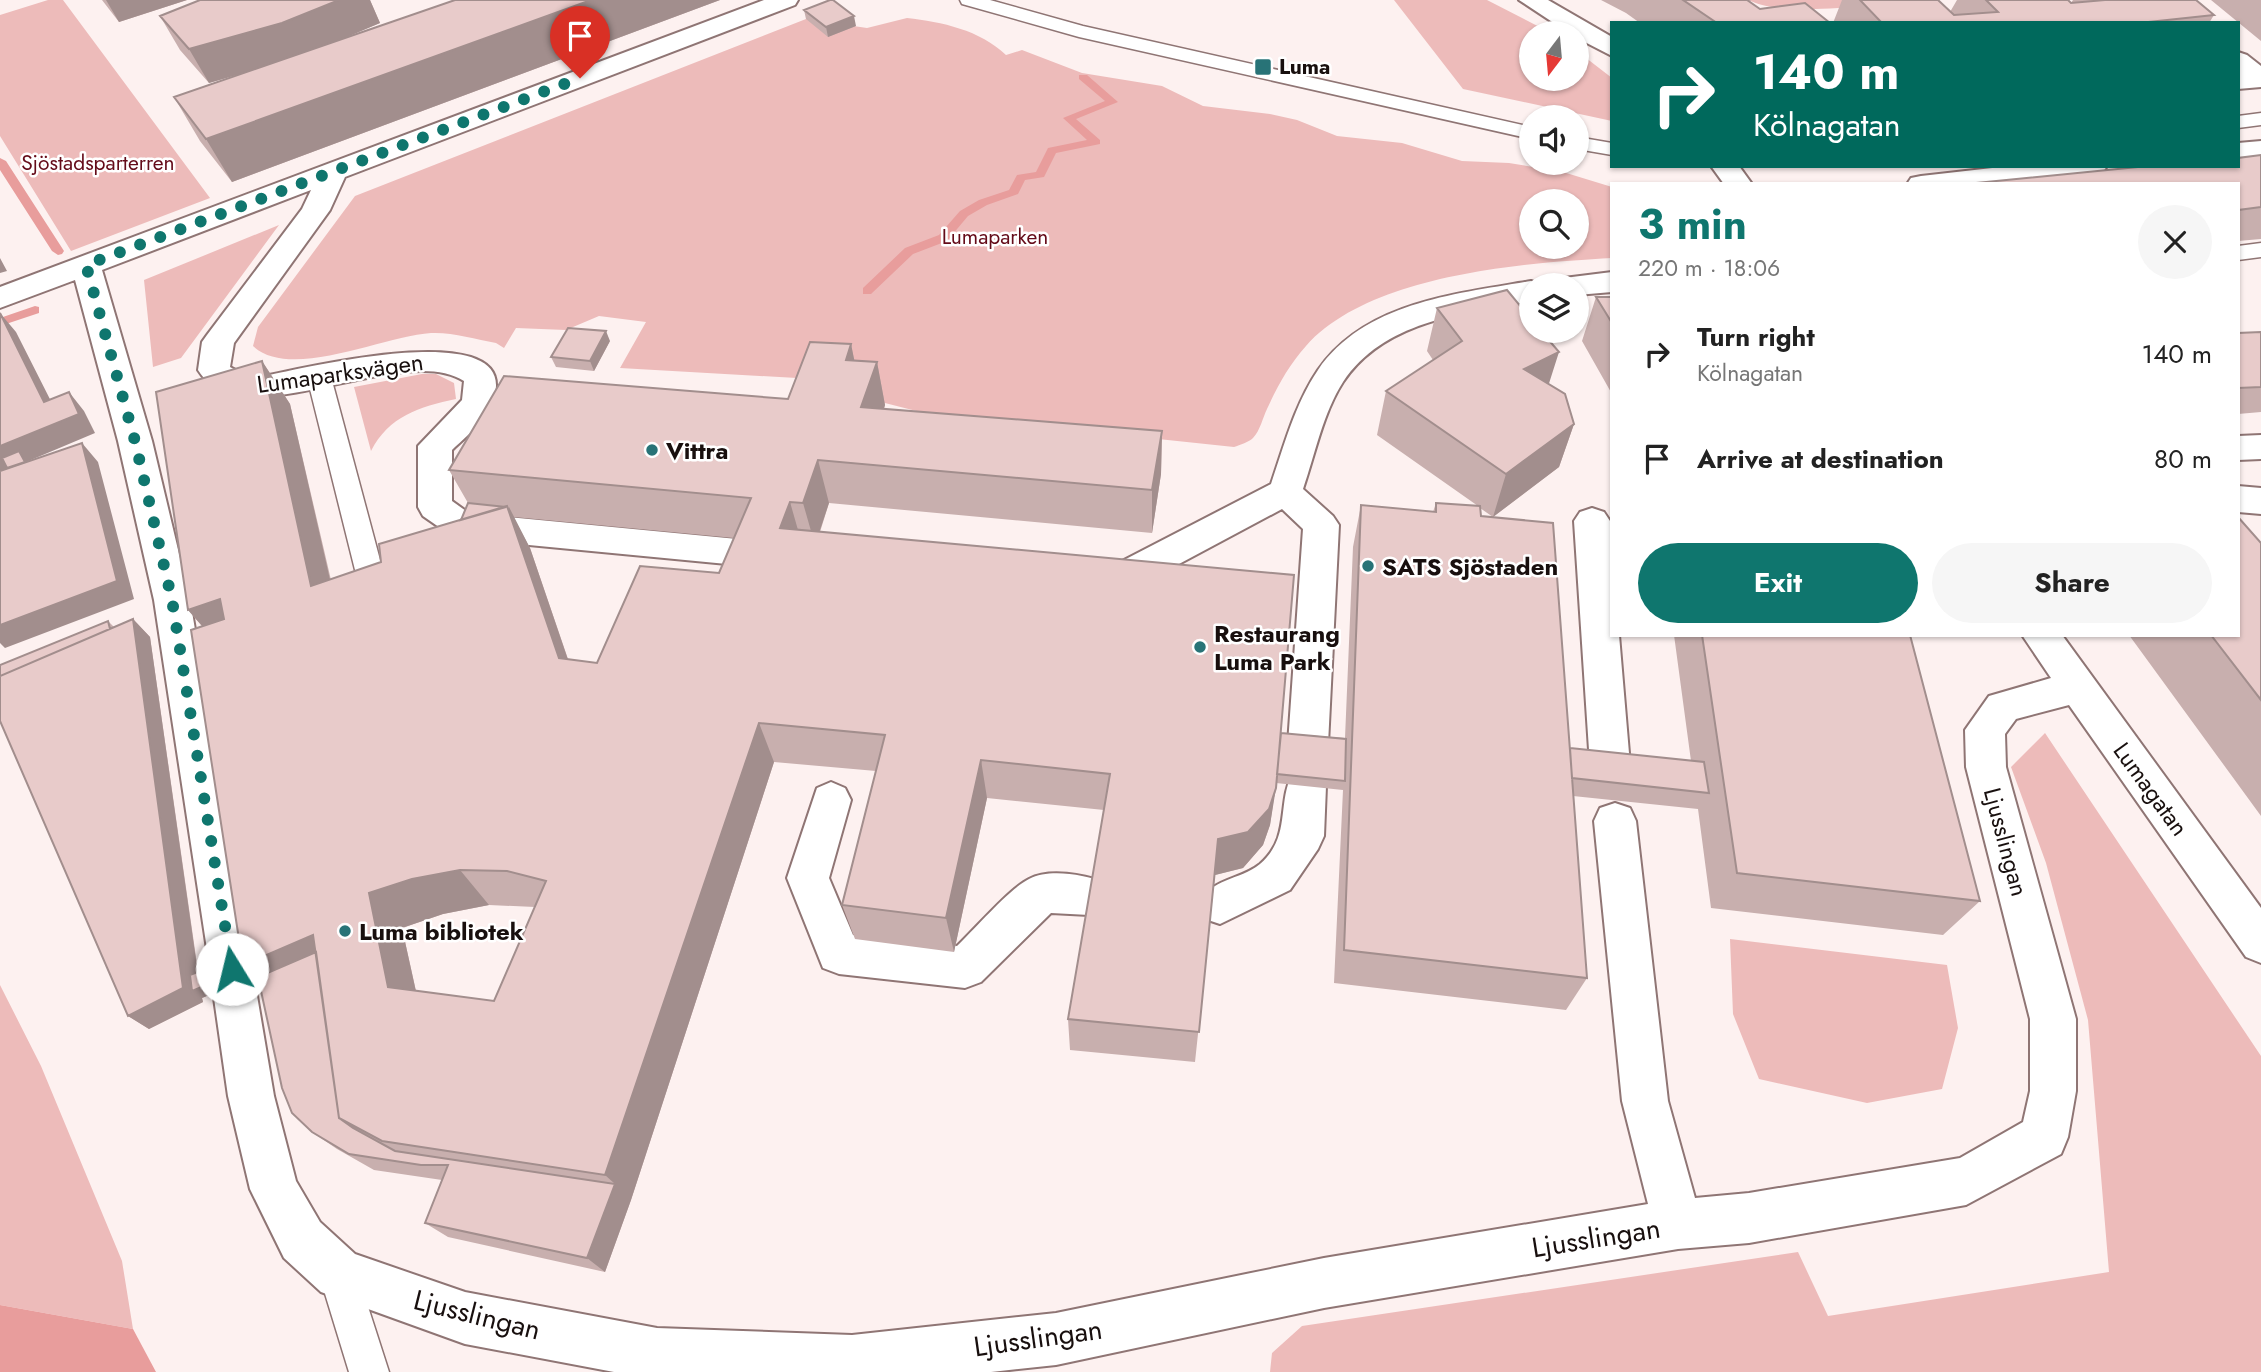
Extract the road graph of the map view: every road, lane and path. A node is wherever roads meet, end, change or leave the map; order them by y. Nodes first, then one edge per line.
1 (786, 0) edge
2 (969, 0) edge
3 (1016, 0) edge
4 (1531, 0) edge
5 (1610, 47) edge
6 (2240, 62) edge
7 (2261, 79) edge
8 (2240, 81) edge
9 (2261, 106) edge
10 (2240, 108) edge
11 (1519, 116) edge
12 (2261, 120) edge
13 (2240, 122) edge
14 (1519, 130) edge
15 (1589, 130) edge
16 (1610, 134) edge
17 (1589, 145) edge
18 (1610, 149) edge
19 (2261, 149) edge
20 (2240, 151) edge
21 (2074, 168) edge
22 (333, 172) junction
23 (1940, 182) edge
24 (2261, 250) edge
25 (2240, 253) edge
26 (86, 265) junction
27 (1610, 282) edge
28 (1589, 284) edge
29 (1519, 293) edge
30 (0, 298) edge
31 (320, 377) junction
32 (2261, 447) edge
33 (2240, 448) edge
34 (1285, 492) junction
35 (2240, 499) edge
36 (2261, 501) edge
37 (1592, 521) dead end
38 (461, 525) edge
39 (507, 530) edge
40 (758, 554) edge
41 (1071, 582) edge
42 (374, 590) edge
43 (2042, 637) edge
44 (2077, 687) junction
45 (1308, 744) edge
46 (1610, 765) edge
47 (1306, 786) edge
48 (831, 800) dead end
49 (1615, 821) dead end
50 (1088, 896) edge
51 (1220, 905) edge
52 (2261, 943) edge
53 (1678, 1224) junction
54 (339, 1274) junction
55 (369, 1372) edge

1 - 22 street
2 - 14 lane
3 - 11 lane
4 - 5 street
6 - 7 street
7 - 8 street
9 - 10 lane
12 - 13 lane
15 - 16 lane
17 - 18 lane
19 - 20 street
21 - 23 street
22 - 26 street
22 - 31 street, Lumaparksvägen
24 - 25 lane
26 - 30 street
26 - 54 street, Ljusslingan
27 - 28 street
29 - 34 street
31 - 38 street, Lumaparksvägen
31 - 42 lane
32 - 33 street
34 - 41 street
34 - 45 street
35 - 36 street
37 - 46 street
39 - 40 street
43 - 44 street, Lumagatan
44 - 52 street, Lumagatan
44 - 53 street, Ljusslingan
47 - 51 street
48 - 50 street
49 - 53 street, Ljusslingan
53 - 54 street, Ljusslingan
54 - 55 lane

